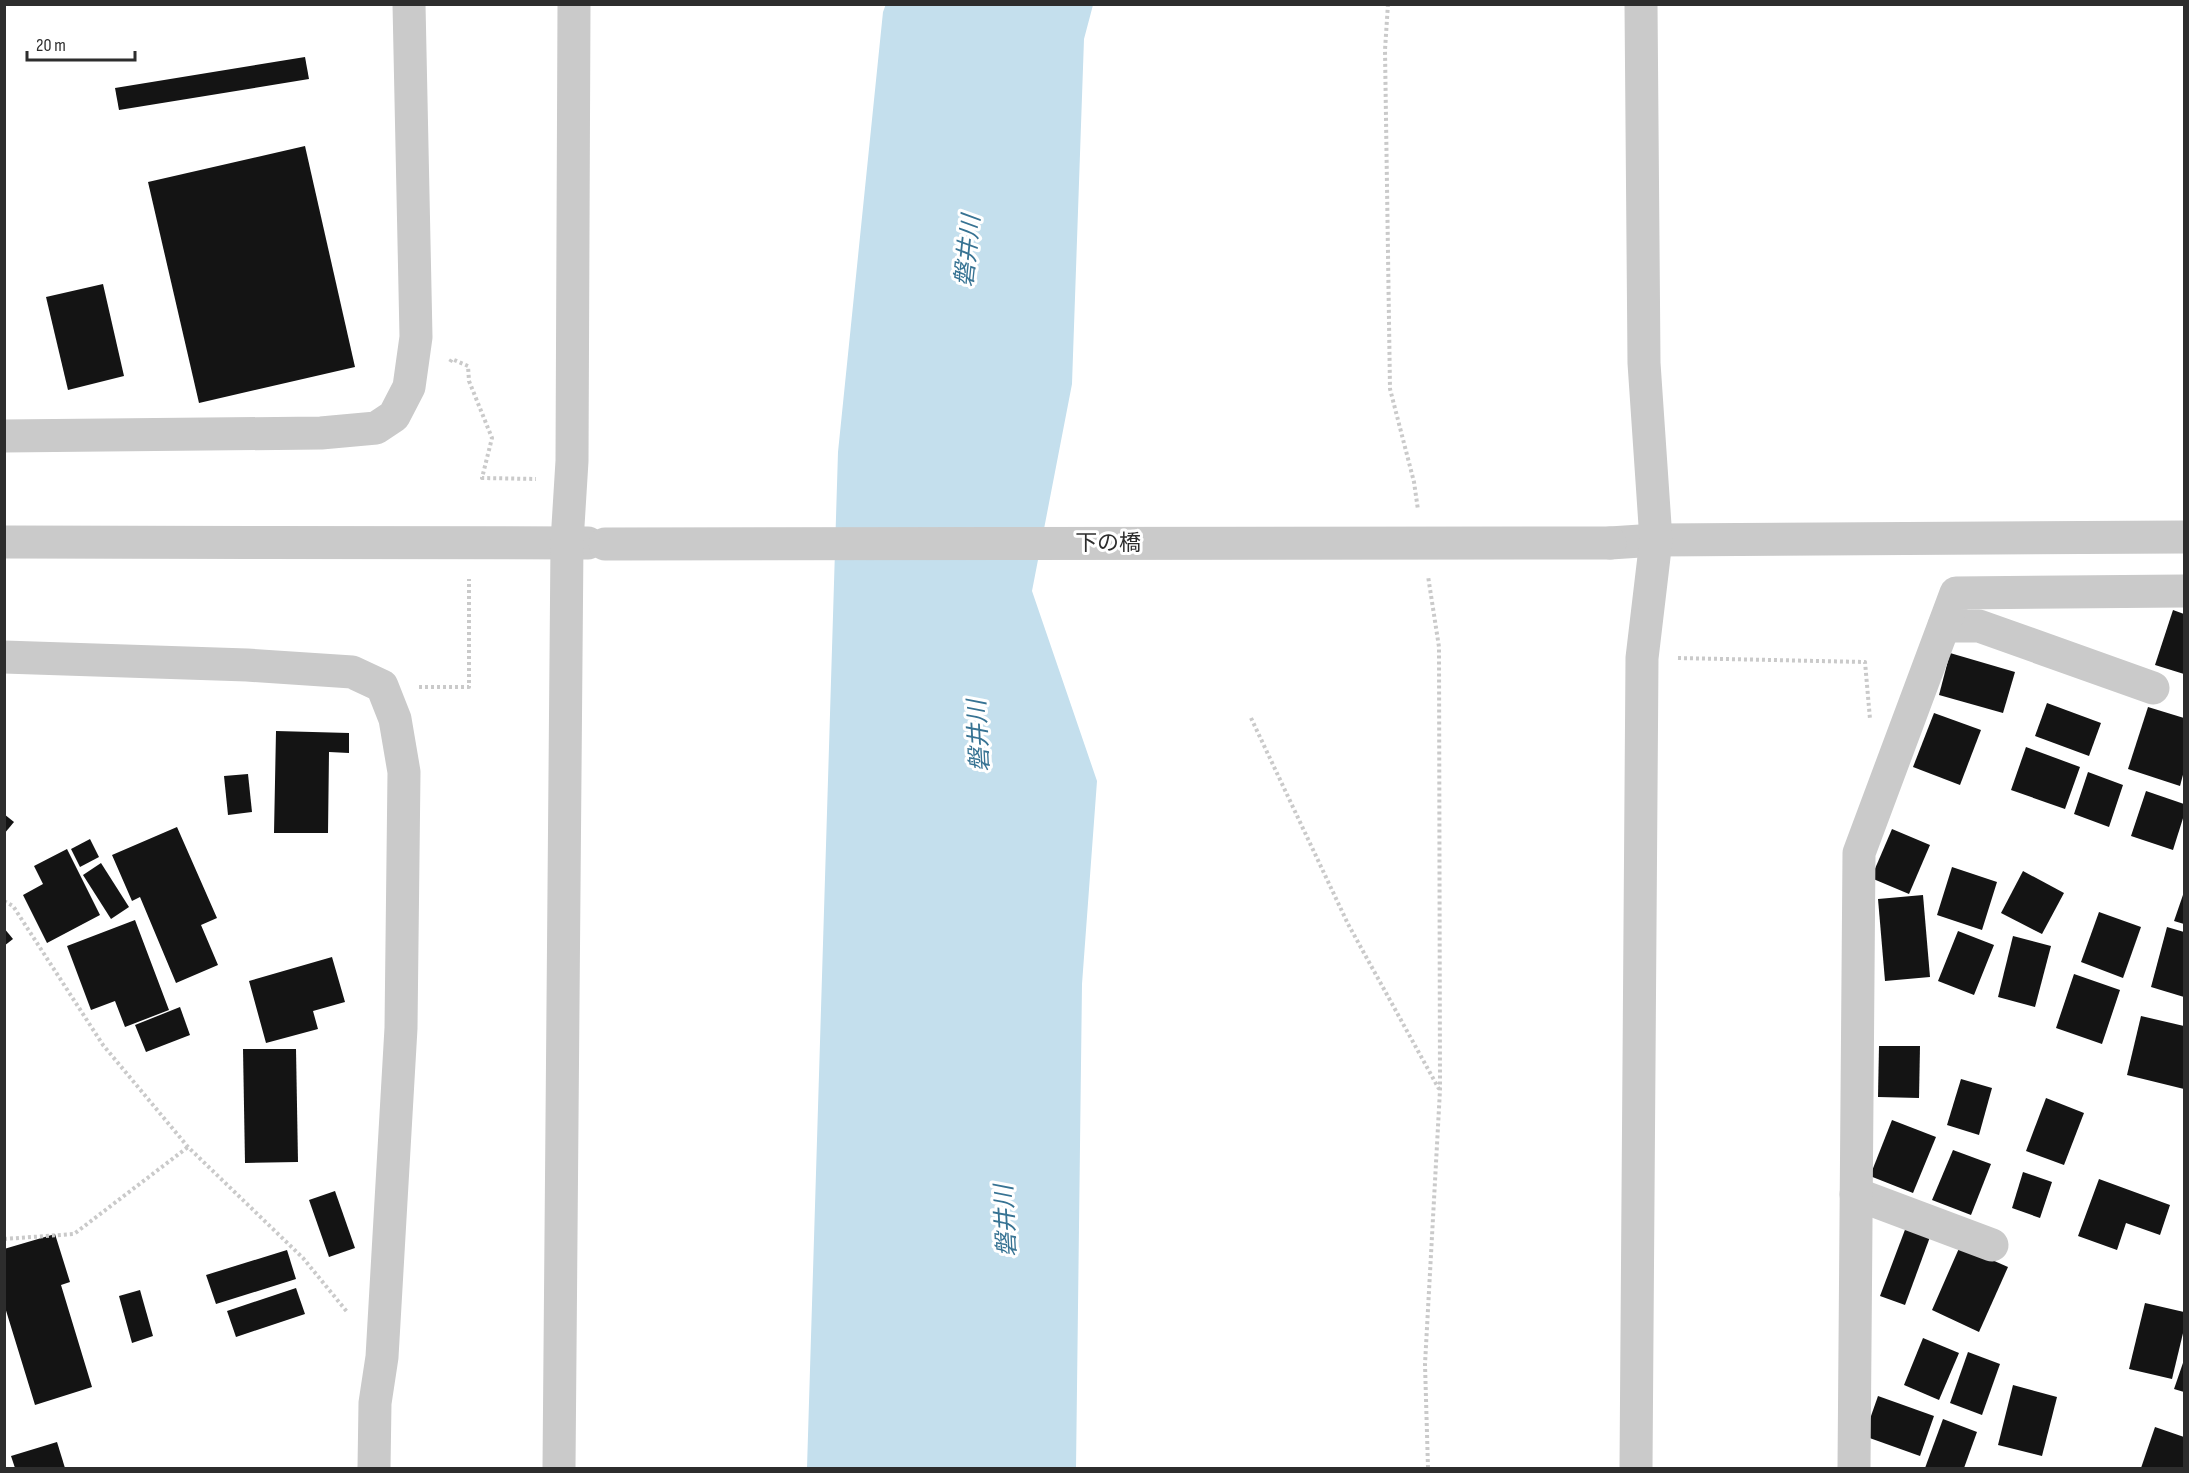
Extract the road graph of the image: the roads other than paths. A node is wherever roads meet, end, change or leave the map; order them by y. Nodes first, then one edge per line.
1 (409, 4) edge
2 (574, 4) edge
3 (1641, 4) edge
4 (4, 436) edge
5 (2184, 537) edge
6 (1656, 540) junction
7 (4, 542) edge
8 (567, 542) junction
9 (2184, 591) edge
10 (1944, 626) junction
11 (4, 657) edge
12 (2153, 688) dead end
13 (1856, 1194) junction
14 (1992, 1245) dead end
15 (375, 1403) junction
16 (374, 1468) edge
17 (393, 1468) edge
18 (559, 1468) edge
19 (1636, 1468) edge
20 (1854, 1468) edge

1 - 4 street
2 - 8 street
3 - 6 street
5 - 6 street, 下の橋
6 - 8 street, 下の橋, bridge
6 - 19 street
7 - 8 street, 下の橋
8 - 18 street
9 - 10 street
10 - 12 street
10 - 13 street
11 - 15 street
13 - 14 street
13 - 20 street
15 - 16 street
15 - 17 street

